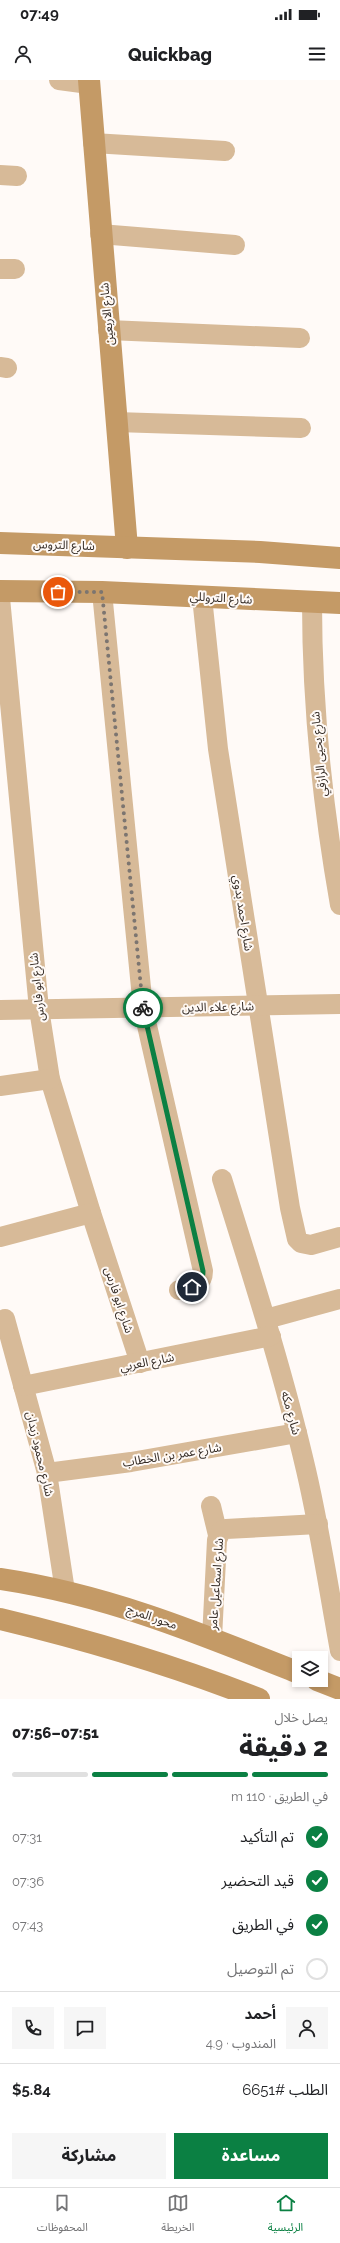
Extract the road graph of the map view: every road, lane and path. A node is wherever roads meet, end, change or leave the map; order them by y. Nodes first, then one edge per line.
1 (59, 80) edge
2 (89, 82) edge
3 (93, 143) junction
4 (225, 151) dead end
5 (100, 234) junction
6 (235, 245) dead end
7 (108, 330) junction
8 (300, 338) dead end
9 (116, 422) junction
10 (301, 428) dead end
11 (0, 543) edge
12 (127, 548) junction
13 (340, 558) edge
14 (0, 591) edge
15 (102, 592) junction
16 (202, 597) junction
17 (0, 598) edge
18 (312, 602) junction
19 (340, 603) edge
20 (340, 905) edge
21 (340, 1004) edge
22 (258, 1007) junction
23 (143, 1008) junction
24 (38, 1009) junction
25 (0, 1010) edge
26 (50, 1079) junction
27 (0, 1086) edge
28 (222, 1179) dead end
29 (91, 1213) junction
30 (0, 1237) edge
31 (340, 1237) edge
32 (179, 1290) dead end
33 (340, 1299) edge
34 (5, 1319) dead end
35 (268, 1328) junction
36 (140, 1363) junction
37 (23, 1386) junction
38 (297, 1433) junction
39 (47, 1473) junction
40 (211, 1506) dead end
41 (318, 1524) junction
42 (218, 1535) junction
43 (0, 1579) edge
44 (66, 1591) junction
45 (0, 1619) edge
46 (212, 1638) junction
47 (340, 1652) edge
48 (292, 1670) edge
49 (328, 1684) edge
50 (340, 1689) edge
51 (259, 1699) edge

1 - 2 street
2 - 3 street, شارع الاربعين
3 - 4 street
3 - 5 street, شارع الاربعين
5 - 6 street
5 - 7 street, شارع الاربعين
7 - 8 street
7 - 9 street, شارع الاربعين
9 - 10 street
9 - 12 street, شارع الاربعين
11 - 12 street, شارع التروس
12 - 13 street
14 - 15 street
15 - 16 street, شارع التروللي
15 - 23 street
16 - 18 street, شارع التروللي
16 - 22 street, شارع احمد بدوي
17 - 24 street, شارع ابو فارس
18 - 19 street, شارع التروللي
18 - 20 street, شارع يحيى الرازقي
21 - 22 street, شارع علاء الدين
22 - 23 street, شارع علاء الدين
22 - 31 street, شارع احمد بدوي
23 - 24 street, شارع علاء الدين
23 - 32 street
24 - 25 street, شارع علاء الدين
24 - 26 street, شارع ابو فارس
26 - 27 street
26 - 29 street, شارع ابو فارس
28 - 35 street, شارع مكه
29 - 30 street
29 - 36 street, شارع ابو فارس
33 - 35 street, شارع العربي
34 - 37 street, شارع محمود زيدان
35 - 36 street, شارع العربي
35 - 38 street, شارع مكه
36 - 37 street, شارع العربي
37 - 39 street, شارع محمود زيدان
38 - 39 street, شارع عمر بن الخطاب
38 - 41 street, شارع مكه
39 - 44 street, شارع محمود زيدان
40 - 42 street
41 - 42 street, شارع اسماعيل عامر
41 - 47 street, شارع مكه
42 - 46 street, شارع اسماعيل عامر
43 - 44 street, محور المرج
44 - 46 street, محور المرج
45 - 51 street
46 - 48 street, محور المرج
49 - 50 street

